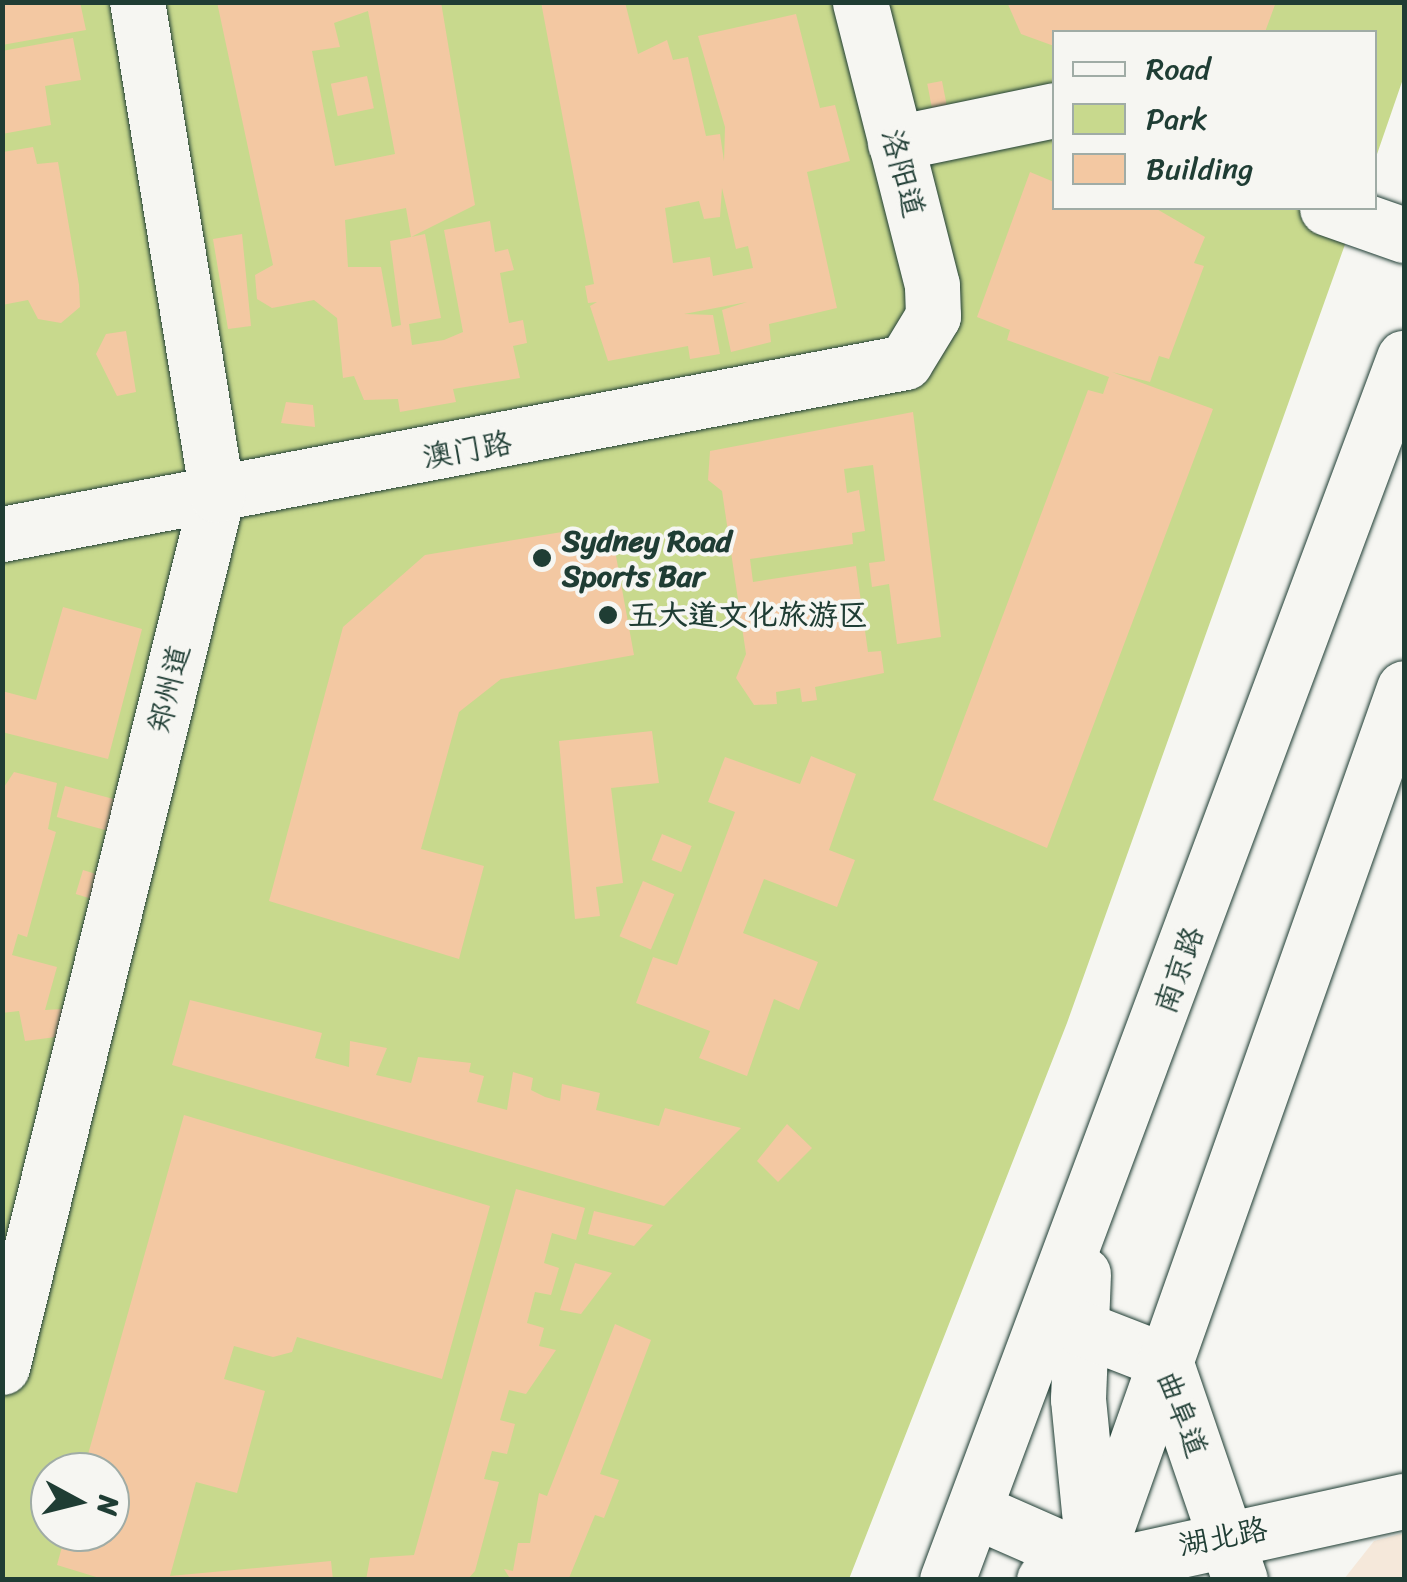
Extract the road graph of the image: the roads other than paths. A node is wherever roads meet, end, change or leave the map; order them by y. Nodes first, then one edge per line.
1 (136, 2) edge
2 (860, 2) edge
3 (1052, 110) edge
4 (895, 143) junction
5 (1332, 210) edge
6 (1404, 236) edge
7 (922, 344) joint
8 (1404, 358) edge
9 (216, 495) junction
10 (2, 534) edge
11 (1404, 688) edge
12 (1219, 1204) junction
13 (1066, 1322) junction
14 (1165, 1361) junction
15 (2, 1367) edge
16 (1404, 1501) edge
17 (974, 1510) junction
18 (1234, 1558) edge
19 (1094, 1574) edge
20 (947, 1580) edge
21 (1044, 1580) edge

1 - 9 street, 郑州道
2 - 4 street, 洛阳道
3 - 4 street
4 - 7 street, 洛阳道
5 - 6 street
7 - 9 street, 澳门路
8 - 13 street, 南京路
9 - 10 street, 澳门路
9 - 15 street, 郑州道
11 - 12 street
12 - 14 street
12 - 18 street
13 - 14 street, 曲阜道
13 - 17 street
13 - 19 street
14 - 18 street, 曲阜道
14 - 19 street
16 - 18 street, 湖北路
17 - 19 street
17 - 20 street
18 - 19 street, 湖北路
19 - 21 street, 湖北路

